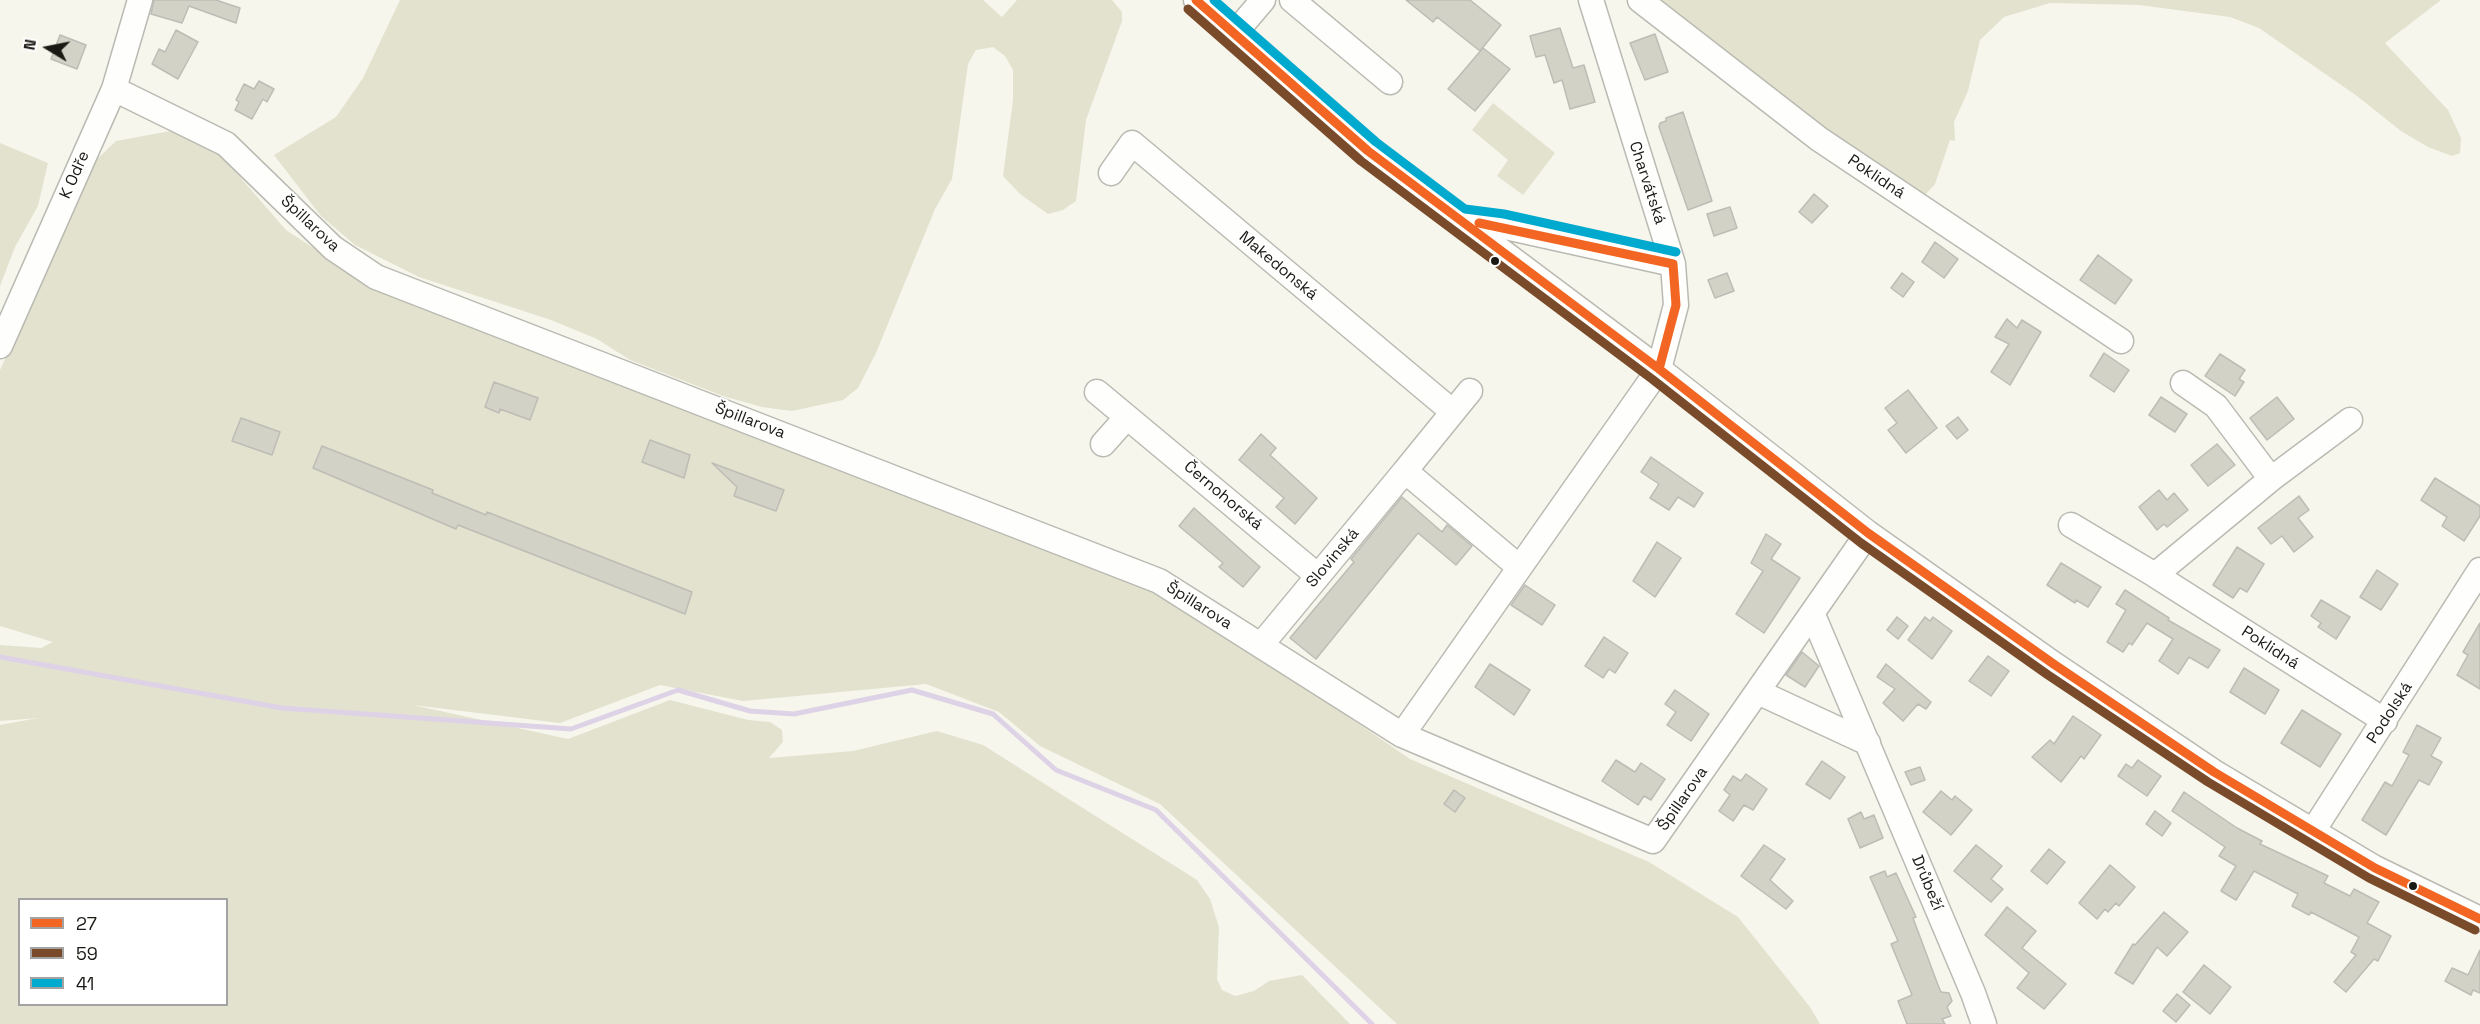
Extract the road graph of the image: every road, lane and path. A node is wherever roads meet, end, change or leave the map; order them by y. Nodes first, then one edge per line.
1 (140, 0) edge
2 (1196, 0) edge
3 (1263, 0) edge
4 (1292, 0) edge
5 (1591, 0) edge
6 (1640, 0) edge
7 (1235, 33) junction
8 (1390, 82) dead end
9 (114, 89) junction
10 (1111, 172) dead end
11 (1460, 220) junction
12 (1673, 264) junction
13 (2121, 341) dead end
14 (0, 346) edge
15 (1659, 369) junction
16 (2183, 383) dead end
17 (1470, 391) dead end
18 (1097, 392) dead end
19 (1453, 412) junction
20 (1127, 417) junction
21 (2350, 420) dead end
22 (1103, 444) dead end
23 (1405, 471) junction
24 (2271, 479) junction
25 (2071, 525) dead end
26 (1869, 533) junction
27 (1519, 567) junction
28 (2480, 570) edge
29 (2155, 575) junction
30 (1318, 576) junction
31 (2473, 598) edge
32 (1813, 615) junction
33 (1261, 645) junction
34 (1758, 692) junction
35 (2385, 722) junction
36 (1402, 735) junction
37 (1868, 743) junction
38 (2313, 831) junction
39 (2480, 919) edge
40 (1984, 1024) edge

1 - 9 street, K Odře
2 - 7 street
3 - 7 street
4 - 8 street
5 - 12 street, Charvátská
6 - 13 street, Poklidná
7 - 11 street
9 - 14 street, K Odře
9 - 33 street, Špillarova
10 - 19 street, Makedonská
11 - 12 street
11 - 15 street
12 - 15 street, Charvátská
15 - 26 street
15 - 27 street
16 - 24 street
17 - 19 street, Slovinská
18 - 20 street, Černohorská
19 - 23 street, Slovinská
20 - 22 street
20 - 30 street, Černohorská
21 - 24 street
23 - 27 street
23 - 30 street, Slovinská
24 - 29 street
25 - 29 street, Poklidná
26 - 32 street, Špillarova
26 - 38 street
27 - 36 street
28 - 31 street, Podolská
29 - 35 street, Poklidná
30 - 33 street, Slovinská
31 - 35 street, Podolská
32 - 34 street, Špillarova
32 - 37 street, Drůbeží
33 - 36 street, Špillarova
34 - 36 street, Špillarova
34 - 37 street
35 - 38 street, Podolská
37 - 40 street, Drůbeží
38 - 39 street

